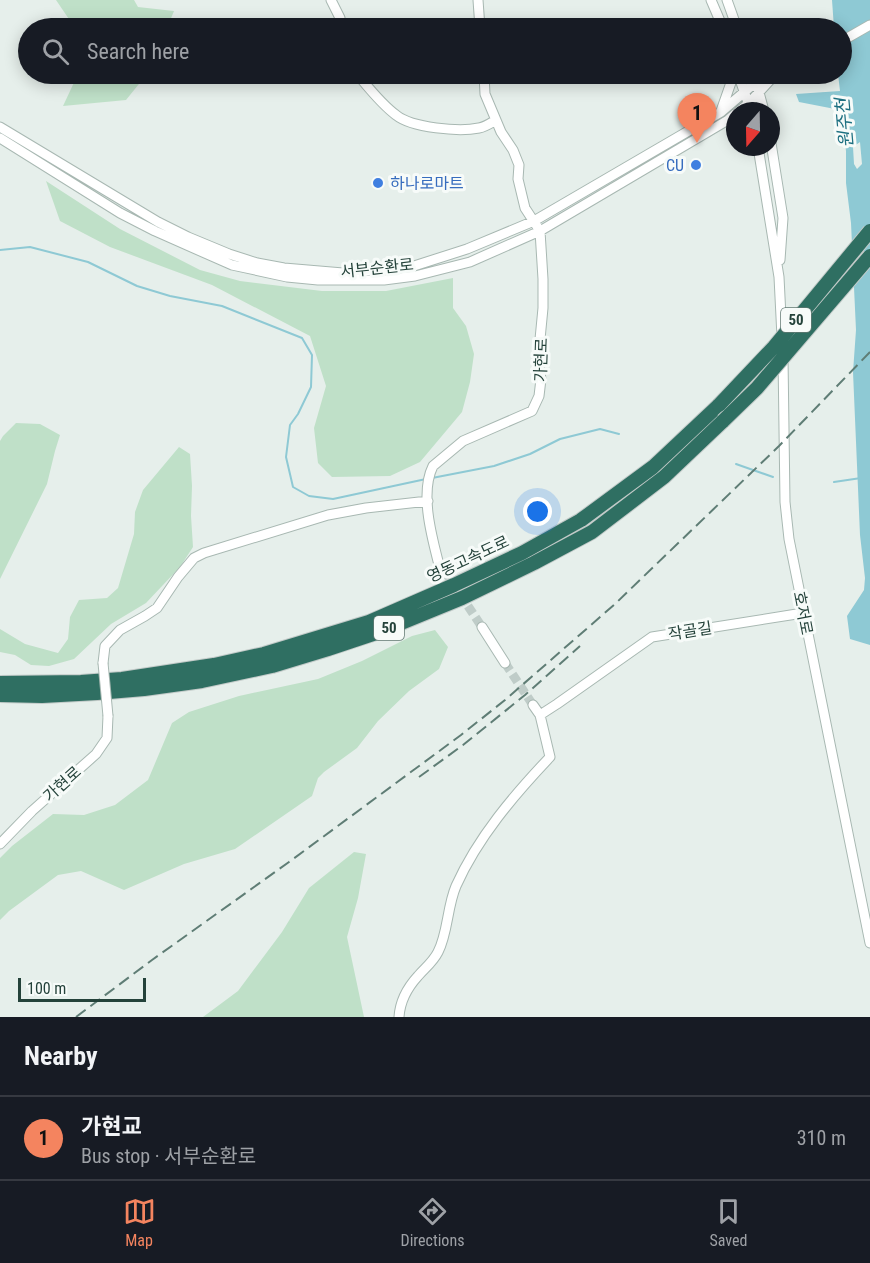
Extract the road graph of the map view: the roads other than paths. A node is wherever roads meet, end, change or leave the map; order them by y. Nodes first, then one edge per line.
1 (331, 0) edge
2 (478, 0) edge
3 (712, 0) edge
4 (727, 3) edge
5 (340, 18) edge
6 (479, 18) edge
7 (719, 18) edge
8 (733, 18) edge
9 (870, 26) edge
10 (852, 36) edge
11 (366, 84) edge
12 (484, 84) edge
13 (732, 84) edge
14 (741, 84) edge
15 (751, 84) edge
16 (757, 84) edge
17 (767, 84) edge
18 (745, 92) junction
19 (759, 92) junction
20 (748, 102) edge
21 (753, 102) edge
22 (762, 102) edge
23 (721, 112) junction
24 (496, 120) junction
25 (726, 123) edge
26 (0, 128) edge
27 (0, 138) edge
28 (759, 156) edge
29 (773, 156) edge
30 (534, 221) junction
31 (540, 231) junction
32 (870, 231) edge
33 (870, 256) edge
34 (779, 277) junction
35 (428, 496) junction
36 (438, 561) tunnel mouth
37 (803, 613) junction
38 (482, 627) tunnel mouth
39 (505, 663) tunnel mouth
40 (0, 683) edge
41 (0, 695) edge
42 (533, 705) tunnel mouth
43 (540, 715) junction
44 (0, 844) edge
45 (870, 943) edge
46 (399, 1017) edge

1 - 5 street
2 - 6 street
3 - 7 street
4 - 8 street
9 - 10 street
11 - 24 street
12 - 24 street
13 - 23 street
14 - 18 street
15 - 18 street, 서부순환로
16 - 19 street
17 - 19 street
18 - 20 street
18 - 23 street, 서부순환로
19 - 21 street
19 - 22 street
23 - 30 street, 서부순환로
24 - 30 street
25 - 31 street, 서부순환로
26 - 30 street, 서부순환로
27 - 31 street, 서부순환로
28 - 34 street, 호저로
29 - 34 street, 호저로
30 - 31 street
31 - 35 street, 가현로
32 - 40 highway, 영동고속도로 / 50, bridge
33 - 41 highway, 영동고속도로 / 50, bridge
34 - 37 street, 호저로
35 - 36 street, 가현로
35 - 44 street, 가현로, bridge
37 - 43 street, 작골길
37 - 45 street, 호저로
38 - 39 street
42 - 43 street
43 - 46 street

